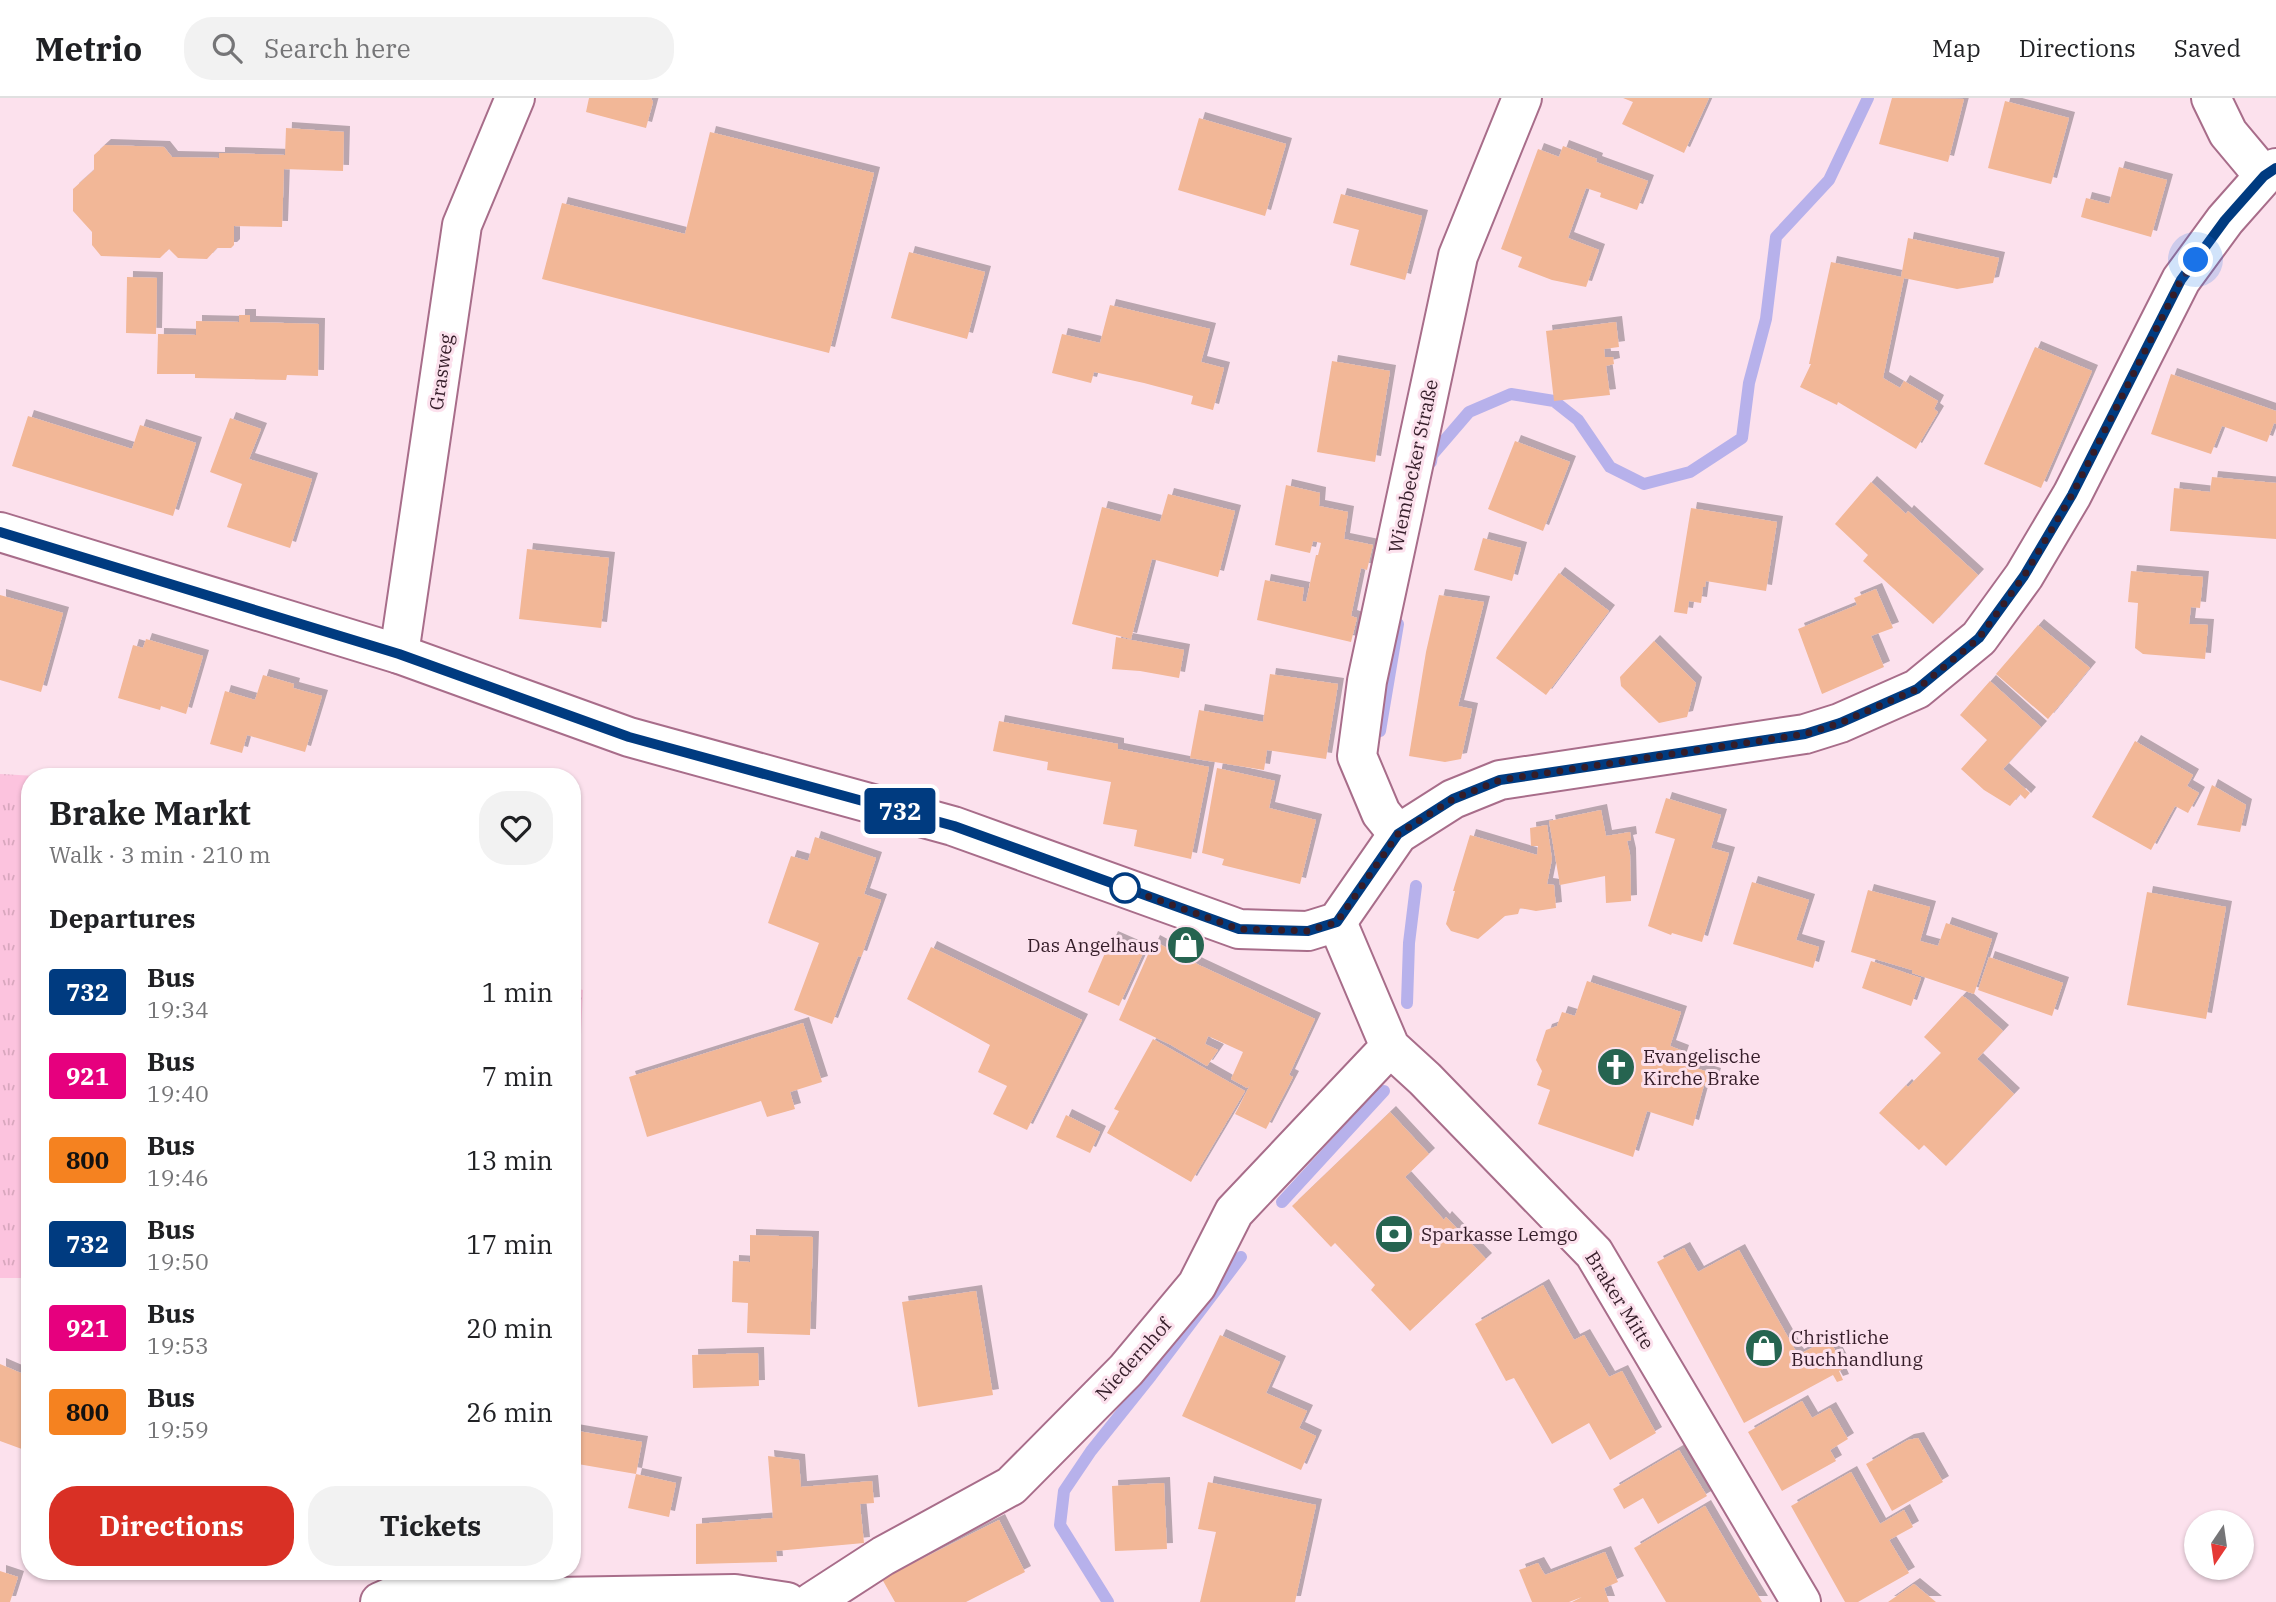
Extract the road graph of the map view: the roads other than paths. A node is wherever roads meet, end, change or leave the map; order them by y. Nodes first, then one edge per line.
1 (514, 98) edge
2 (1522, 98) edge
3 (2211, 98) edge
4 (2270, 172) edge
5 (0, 532) edge
6 (399, 654) junction
7 (1398, 834) junction
8 (1337, 922) junction
9 (1390, 1047) junction
10 (492, 1600) edge
11 (380, 1602) edge
12 (786, 1602) edge
13 (812, 1602) edge
14 (1801, 1602) edge

1 - 6 street, Grasweg
2 - 7 street, Wiembecker Straße
3 - 4 street
4 - 7 street
5 - 6 street
6 - 8 street
7 - 8 street
8 - 9 street, Braker Mitte
9 - 13 street, Niedernhof
9 - 14 street, Braker Mitte
10 - 11 street
10 - 12 street

